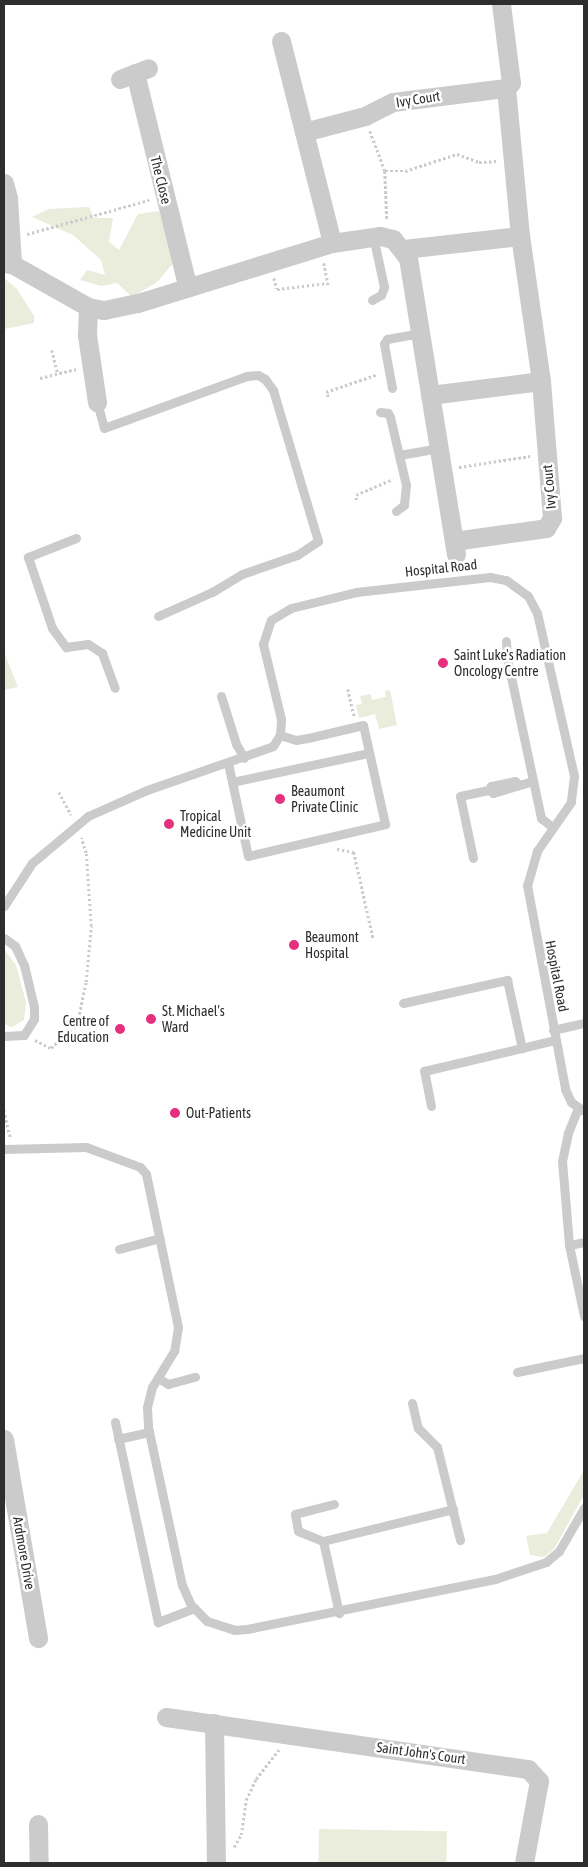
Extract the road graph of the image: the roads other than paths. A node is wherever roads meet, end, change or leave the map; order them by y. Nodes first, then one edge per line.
1 (501, 4) edge
2 (281, 41) dead end
3 (134, 73) dead end
4 (506, 88) junction
5 (304, 132) junction
6 (4, 183) edge
7 (520, 236) junction
8 (379, 237) junction
9 (326, 245) junction
10 (404, 249) junction
11 (8, 263) edge
12 (188, 288) junction
13 (372, 300) dead end
14 (88, 307) junction
15 (421, 333) junction
16 (541, 381) junction
17 (392, 388) dead end
18 (430, 395) junction
19 (98, 402) joint
20 (380, 412) dead end
21 (439, 448) junction
22 (399, 455) junction
23 (396, 511) dead end
24 (76, 538) dead end
25 (158, 616) dead end
26 (506, 641) dead end
27 (115, 688) dead end
28 (221, 696) dead end
29 (280, 735) junction
30 (369, 753) junction
31 (244, 758) junction
32 (228, 764) junction
33 (533, 781) junction
34 (232, 782) junction
35 (552, 827) junction
36 (472, 858) dead end
37 (4, 906) edge
38 (4, 938) edge
39 (403, 1003) dead end
40 (584, 1023) edge
41 (553, 1030) junction
42 (4, 1036) edge
43 (555, 1040) junction
44 (522, 1048) junction
45 (432, 1106) dead end
46 (581, 1110) edge
47 (8, 1148) edge
48 (160, 1238) junction
49 (584, 1242) edge
50 (569, 1245) junction
51 (119, 1249) dead end
52 (584, 1316) edge
53 (584, 1358) edge
54 (517, 1372) dead end
55 (195, 1377) dead end
56 (158, 1378) junction
57 (412, 1403) dead end
58 (115, 1422) dead end
59 (149, 1432) junction
60 (4, 1438) edge
61 (118, 1438) junction
62 (334, 1504) dead end
63 (584, 1508) edge
64 (453, 1509) junction
65 (581, 1521) edge
66 (460, 1540) dead end
67 (323, 1541) junction
68 (194, 1608) junction
69 (339, 1613) junction
70 (38, 1638) dead end
71 (166, 1717) dead end
72 (214, 1723) junction
73 (38, 1824) dead end
74 (39, 1863) edge
75 (216, 1863) edge
76 (524, 1863) edge

1 - 4 street, Ivy Court
2 - 5 street
3 - 12 street, The Close
4 - 5 street, Ivy Court
4 - 7 street, Ivy Court
5 - 9 street
6 - 11 street
7 - 10 street
7 - 16 street, Ivy Court
8 - 9 street
8 - 10 street
8 - 13 lane
9 - 12 street
10 - 15 street, Ivy Court
11 - 14 street
12 - 14 street
14 - 19 street
15 - 17 lane
15 - 18 street, Ivy Court
16 - 18 street
16 - 21 street, Ivy Court
18 - 21 street, Ivy Court
19 - 25 lane
20 - 22 lane
21 - 22 lane
22 - 23 lane
24 - 27 lane
26 - 33 lane
28 - 31 lane
29 - 30 lane
29 - 31 lane
29 - 35 lane, Hospital Road
30 - 34 lane
30 - 34 lane
31 - 32 lane
32 - 34 lane
32 - 37 lane
33 - 35 lane
33 - 36 lane
35 - 41 lane, Hospital Road
38 - 42 lane
39 - 44 lane
40 - 41 lane
41 - 43 lane, Hospital Road
43 - 44 lane
43 - 46 lane, Hospital Road
44 - 45 lane
46 - 50 lane
47 - 48 lane
48 - 51 lane
48 - 56 lane
49 - 50 lane
50 - 52 lane
53 - 54 lane
55 - 56 lane
56 - 59 lane
57 - 64 lane
58 - 61 lane
59 - 61 lane
59 - 68 lane
60 - 70 street, Ardmore Drive
61 - 68 lane
62 - 67 lane
63 - 65 lane
64 - 66 lane
64 - 67 lane
65 - 69 lane
67 - 69 lane
68 - 69 lane
71 - 72 street, Saint John's Court
72 - 75 street
72 - 76 street, Saint John's Court
73 - 74 street

